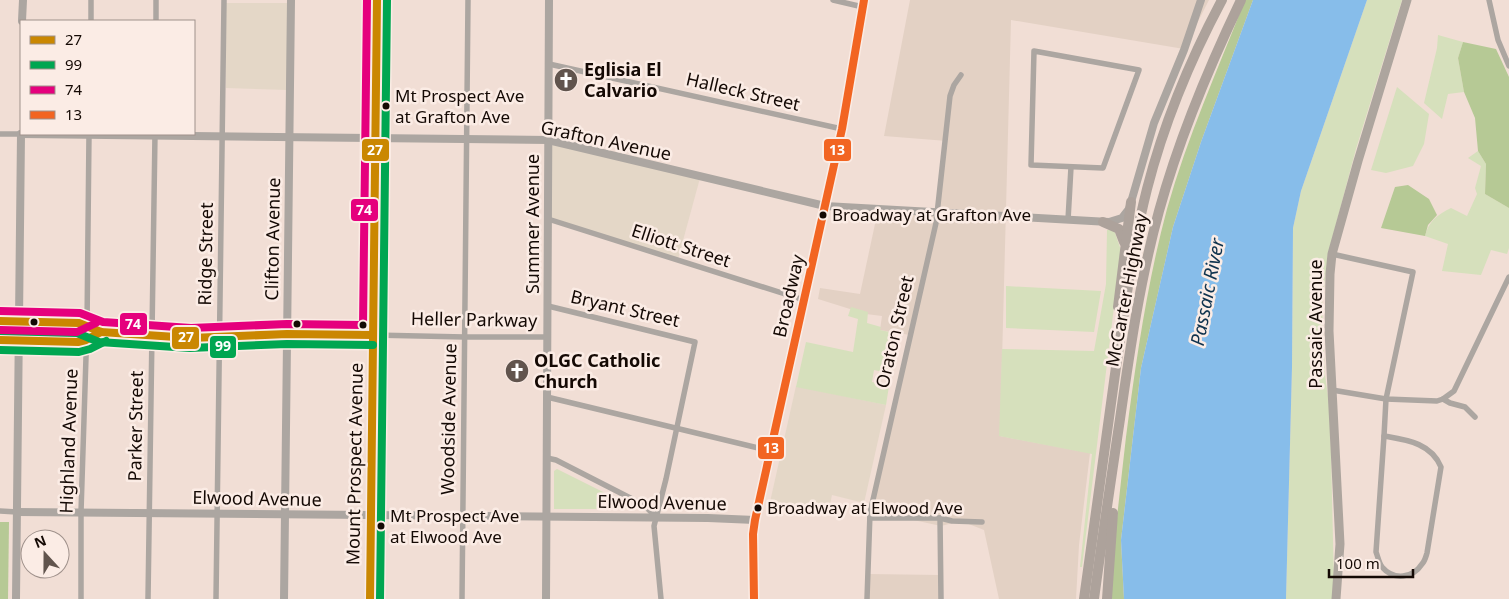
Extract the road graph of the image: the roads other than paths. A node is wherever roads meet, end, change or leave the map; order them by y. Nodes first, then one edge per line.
1 (23, 0) edge
2 (91, 0) edge
3 (156, 0) edge
4 (224, 0) edge
5 (291, 0) edge
6 (377, 0) edge
7 (468, 0) edge
8 (549, 0) edge
9 (833, 0) edge
10 (1201, 0) edge
11 (1222, 0) edge
12 (1235, 0) edge
13 (1240, 0) edge
14 (1407, 0) edge
15 (1490, 0) edge
16 (864, 3) edge
17 (22, 20) edge
18 (91, 20) edge
19 (156, 20) edge
20 (1213, 59) junction
21 (549, 64) junction
22 (1509, 66) edge
23 (961, 75) dead end
24 (842, 129) junction
25 (0, 134) edge
26 (20, 134) edge
27 (21, 135) edge
28 (89, 135) edge
29 (155, 135) edge
30 (223, 137) junction
31 (289, 138) junction
32 (376, 139) junction
33 (467, 140) junction
34 (548, 140) junction
35 (1071, 167) junction
36 (1131, 202) junction
37 (825, 206) junction
38 (938, 213) junction
39 (548, 219) junction
40 (1068, 220) junction
41 (1103, 222) junction
42 (1124, 248) junction
43 (1332, 254) junction
44 (1509, 277) edge
45 (804, 300) junction
46 (548, 306) junction
47 (0, 321) edge
48 (19, 321) junction
49 (87, 326) junction
50 (101, 332) junction
51 (287, 334) junction
52 (373, 335) junction
53 (152, 336) junction
54 (465, 337) junction
55 (547, 337) junction
56 (220, 338) junction
57 (0, 340) edge
58 (19, 340) junction
59 (86, 340) junction
60 (1113, 389) junction
61 (1332, 390) junction
62 (547, 397) junction
63 (1386, 399) junction
64 (1443, 399) junction
65 (1122, 401) junction
66 (1475, 416) dead end
67 (676, 429) junction
68 (1384, 436) junction
69 (770, 451) junction
70 (547, 458) junction
71 (0, 511) edge
72 (17, 512) junction
73 (81, 512) junction
74 (150, 513) junction
75 (217, 514) junction
76 (285, 514) junction
77 (371, 515) junction
78 (463, 516) junction
79 (547, 517) junction
80 (656, 517) junction
81 (870, 518) junction
82 (940, 518) junction
83 (755, 520) junction
84 (982, 522) dead end
85 (16, 599) edge
86 (81, 599) edge
87 (148, 599) edge
88 (216, 599) edge
89 (284, 599) edge
90 (370, 599) edge
91 (462, 599) edge
92 (546, 599) edge
93 (661, 599) edge
94 (754, 599) edge
95 (867, 599) edge
96 (941, 599) edge
97 (1084, 599) edge
98 (1094, 599) edge
99 (1106, 599) edge
100 (1336, 599) edge

1 - 17 street
2 - 18 street
3 - 19 street
4 - 30 street, Ridge Street
5 - 31 street, Clifton Avenue
6 - 32 main road, Mount Prospect Avenue
7 - 33 street, Woodside Avenue
8 - 21 street, Summer Avenue
9 - 16 street
10 - 36 street, McCarter Highway
11 - 60 highway
12 - 20 highway
13 - 20 highway, McCarter Highway
14 - 43 main road, Passaic Avenue
15 - 22 street
16 - 24 main road, Broadway
20 - 65 highway, McCarter Highway
21 - 24 street, Halleck Street
21 - 34 street, Summer Avenue
23 - 38 street, Oraton Street
24 - 37 main road, Broadway
25 - 26 street, Grafton Avenue
27 - 48 street
28 - 29 street, Grafton Avenue
28 - 49 street, Highland Avenue
29 - 30 street, Grafton Avenue
29 - 53 street, Parker Street
30 - 31 street, Grafton Avenue
30 - 56 street, Ridge Street
31 - 32 street, Grafton Avenue
31 - 51 street, Clifton Avenue
32 - 33 street, Grafton Avenue
32 - 52 main road, Mount Prospect Avenue
33 - 34 street, Grafton Avenue
33 - 54 street, Woodside Avenue
34 - 37 street, Grafton Avenue
34 - 39 street, Summer Avenue
35 - 35 street
35 - 40 street
36 - 41 street, Grafton Avenue
36 - 42 highway
37 - 38 street, Grafton Avenue
37 - 45 main road, Broadway
38 - 40 street, Grafton Avenue
38 - 81 street, Oraton Street
39 - 45 street, Elliott Street
39 - 46 street, Summer Avenue
40 - 41 street, Grafton Avenue
41 - 42 highway
42 - 60 highway
43 - 61 main road, Passaic Avenue
43 - 63 street
44 - 64 street
45 - 69 main road, Broadway
46 - 55 street, Summer Avenue
46 - 67 street, Bryant Street
47 - 48 main road, Heller Parkway
48 - 49 main road, Heller Parkway
48 - 58 street
49 - 50 main road, Heller Parkway
49 - 59 street, Highland Avenue
50 - 53 main road, Heller Parkway
50 - 59 main road
51 - 52 main road, Heller Parkway
51 - 56 main road, Heller Parkway
51 - 76 street, Clifton Avenue
52 - 54 street, Heller Parkway
52 - 77 main road, Mount Prospect Avenue
53 - 56 main road, Heller Parkway
53 - 74 street, Parker Street
54 - 55 street, Heller Parkway
54 - 78 street, Woodside Avenue
55 - 62 street, Summer Avenue
56 - 75 street, Ridge Street
57 - 58 main road
58 - 59 main road
58 - 72 street
59 - 73 street, Highland Avenue
60 - 97 highway
61 - 63 street
61 - 100 main road, Passaic Avenue
62 - 67 street
62 - 70 street, Summer Avenue
63 - 64 street
63 - 68 street
64 - 66 street
65 - 98 highway, McCarter Highway
65 - 99 highway
67 - 69 street
67 - 80 street
68 - 68 street
69 - 83 main road, Broadway
70 - 79 street, Summer Avenue
70 - 80 street
71 - 72 street, Elwood Avenue
72 - 73 street, Elwood Avenue
72 - 85 street
73 - 74 street, Elwood Avenue
73 - 86 street, Highland Avenue
74 - 75 street, Elwood Avenue
74 - 87 street, Parker Street
75 - 76 street, Elwood Avenue
75 - 88 street, Ridge Street
76 - 77 street, Elwood Avenue
76 - 89 street, Clifton Avenue
77 - 78 street, Elwood Avenue
77 - 90 main road, Mount Prospect Avenue
78 - 79 street, Elwood Avenue
78 - 91 street, Woodside Avenue
79 - 80 street, Elwood Avenue
79 - 92 street, Summer Avenue
80 - 83 street, Elwood Avenue
80 - 93 street
81 - 82 street
81 - 95 street, Oraton Street
82 - 84 street
82 - 96 street
83 - 94 main road, Broadway

